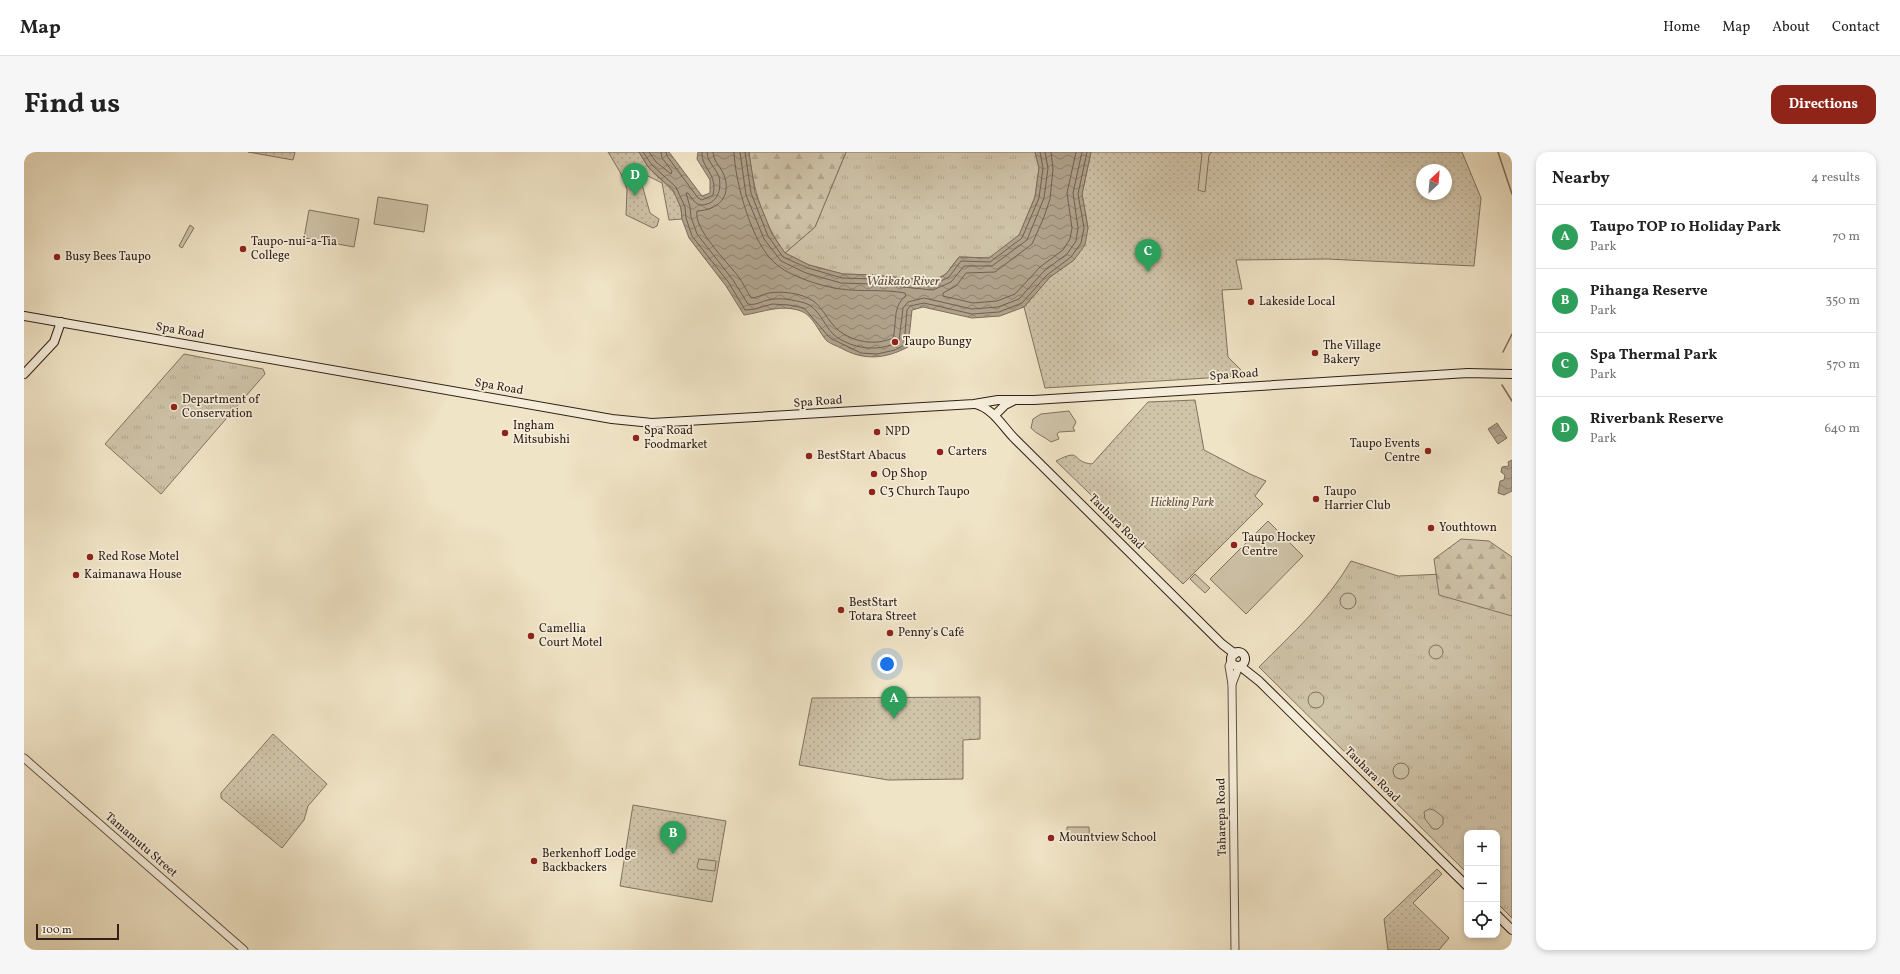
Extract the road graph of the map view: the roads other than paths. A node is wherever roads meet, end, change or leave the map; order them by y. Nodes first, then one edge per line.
1 (24, 316) edge
2 (61, 322) junction
3 (24, 374) edge
4 (1512, 374) edge
5 (1015, 400) junction
6 (974, 404) junction
7 (995, 415) junction
8 (1233, 657) junction
9 (1241, 665) junction
10 (1232, 684) junction
11 (24, 758) edge
12 (1464, 883) edge
13 (1500, 918) edge
14 (1512, 930) edge
15 (244, 950) edge
16 (1235, 950) edge

1 - 2 main road, Spa Road
2 - 3 main road
2 - 6 main road, Spa Road
4 - 5 main road, Spa Road
5 - 6 main road, Spa Road
5 - 7 main road
6 - 7 main road, Spa Road
7 - 8 main road, Tauhara Road
8 - 9 main road
8 - 9 main road
8 - 10 street, Taharepa Road
9 - 10 street, Taharepa Road
9 - 12 main road, Tauhara Road
10 - 16 street, Taharepa Road
11 - 15 street, Tamamutu Street
13 - 14 main road

